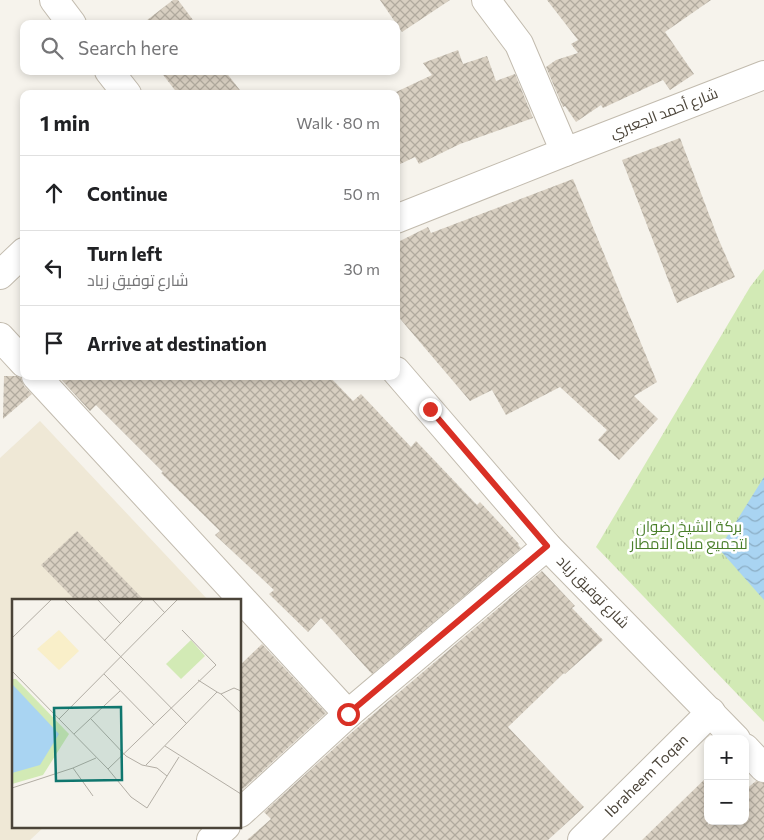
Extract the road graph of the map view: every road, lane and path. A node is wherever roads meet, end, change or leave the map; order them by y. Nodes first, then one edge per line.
1 (54, 0) edge
2 (486, 0) edge
3 (69, 20) edge
4 (112, 75) edge
5 (764, 75) edge
6 (124, 90) edge
7 (564, 152) junction
8 (400, 218) edge
9 (20, 256) edge
10 (0, 274) edge
11 (0, 337) edge
12 (20, 359) edge
13 (400, 376) edge
14 (40, 380) edge
15 (547, 546) junction
16 (711, 712) junction
17 (348, 714) junction
18 (732, 735) edge
19 (749, 752) edge
20 (764, 768) edge
21 (241, 812) edge
22 (224, 828) edge
23 (210, 840) edge
24 (582, 840) edge

1 - 3 street
2 - 7 street
4 - 6 street
5 - 7 street, شارع أحمد الجعبري
7 - 8 street, شارع أحمد الجعبري
9 - 10 street
11 - 12 street
13 - 15 street, شارع توفيق زياد
14 - 17 street
15 - 16 street, شارع توفيق زياد
15 - 17 street
16 - 18 street, شارع توفيق زياد
16 - 24 street, Ibraheem Toqan
17 - 21 street
19 - 20 street
22 - 23 street

